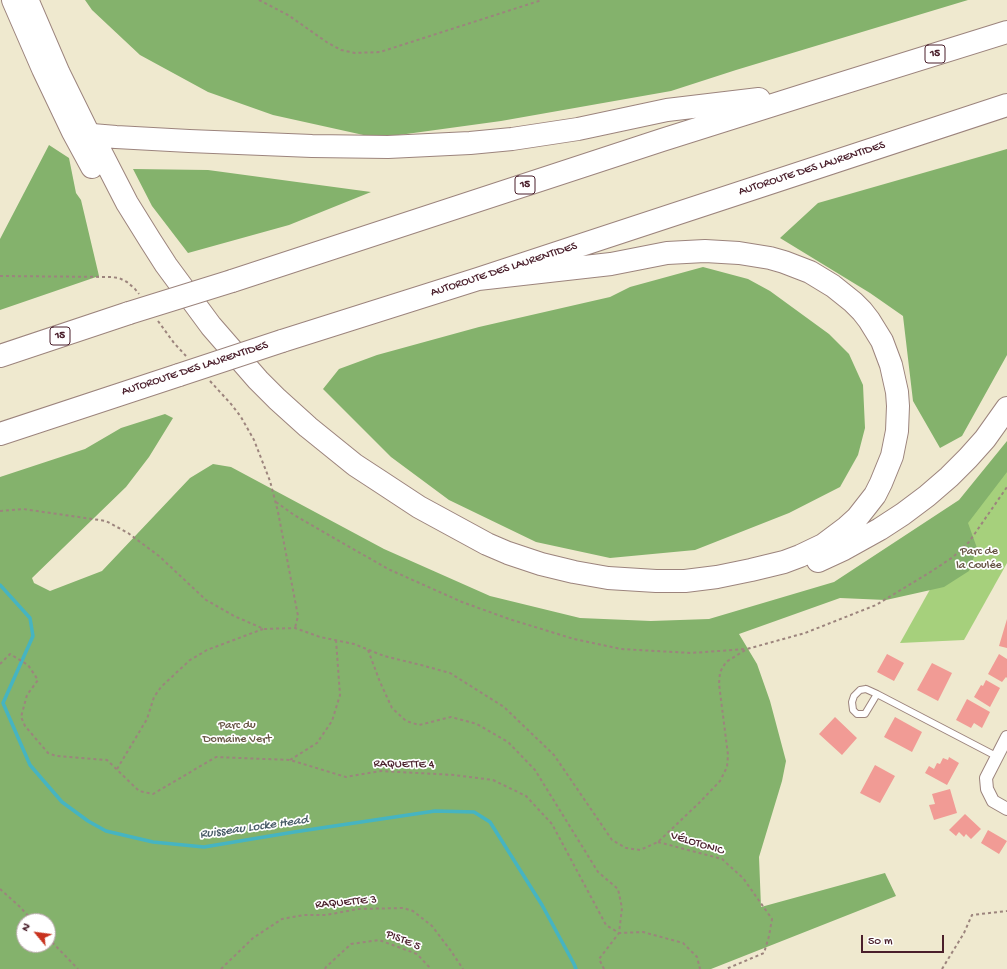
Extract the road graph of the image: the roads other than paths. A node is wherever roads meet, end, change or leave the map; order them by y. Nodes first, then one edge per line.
1 (13, 0) edge
2 (30, 0) edge
3 (1007, 32) edge
4 (810, 93) junction
5 (1007, 105) edge
6 (92, 135) junction
7 (478, 279) junction
8 (0, 356) edge
9 (1007, 408) edge
10 (0, 434) edge
11 (877, 694) junction
12 (1007, 737) edge
13 (996, 756) junction
14 (1007, 809) edge

1 - 9 highway
2 - 6 main road
3 - 4 highway, 15
4 - 6 highway
4 - 8 highway, 15, bridge
5 - 7 highway, AUTOROUTE DES LAURENTIDES
6 - 7 highway
7 - 10 highway, AUTOROUTE DES LAURENTIDES, bridge
11 - 11 lane
11 - 13 lane
12 - 13 street
13 - 14 street

